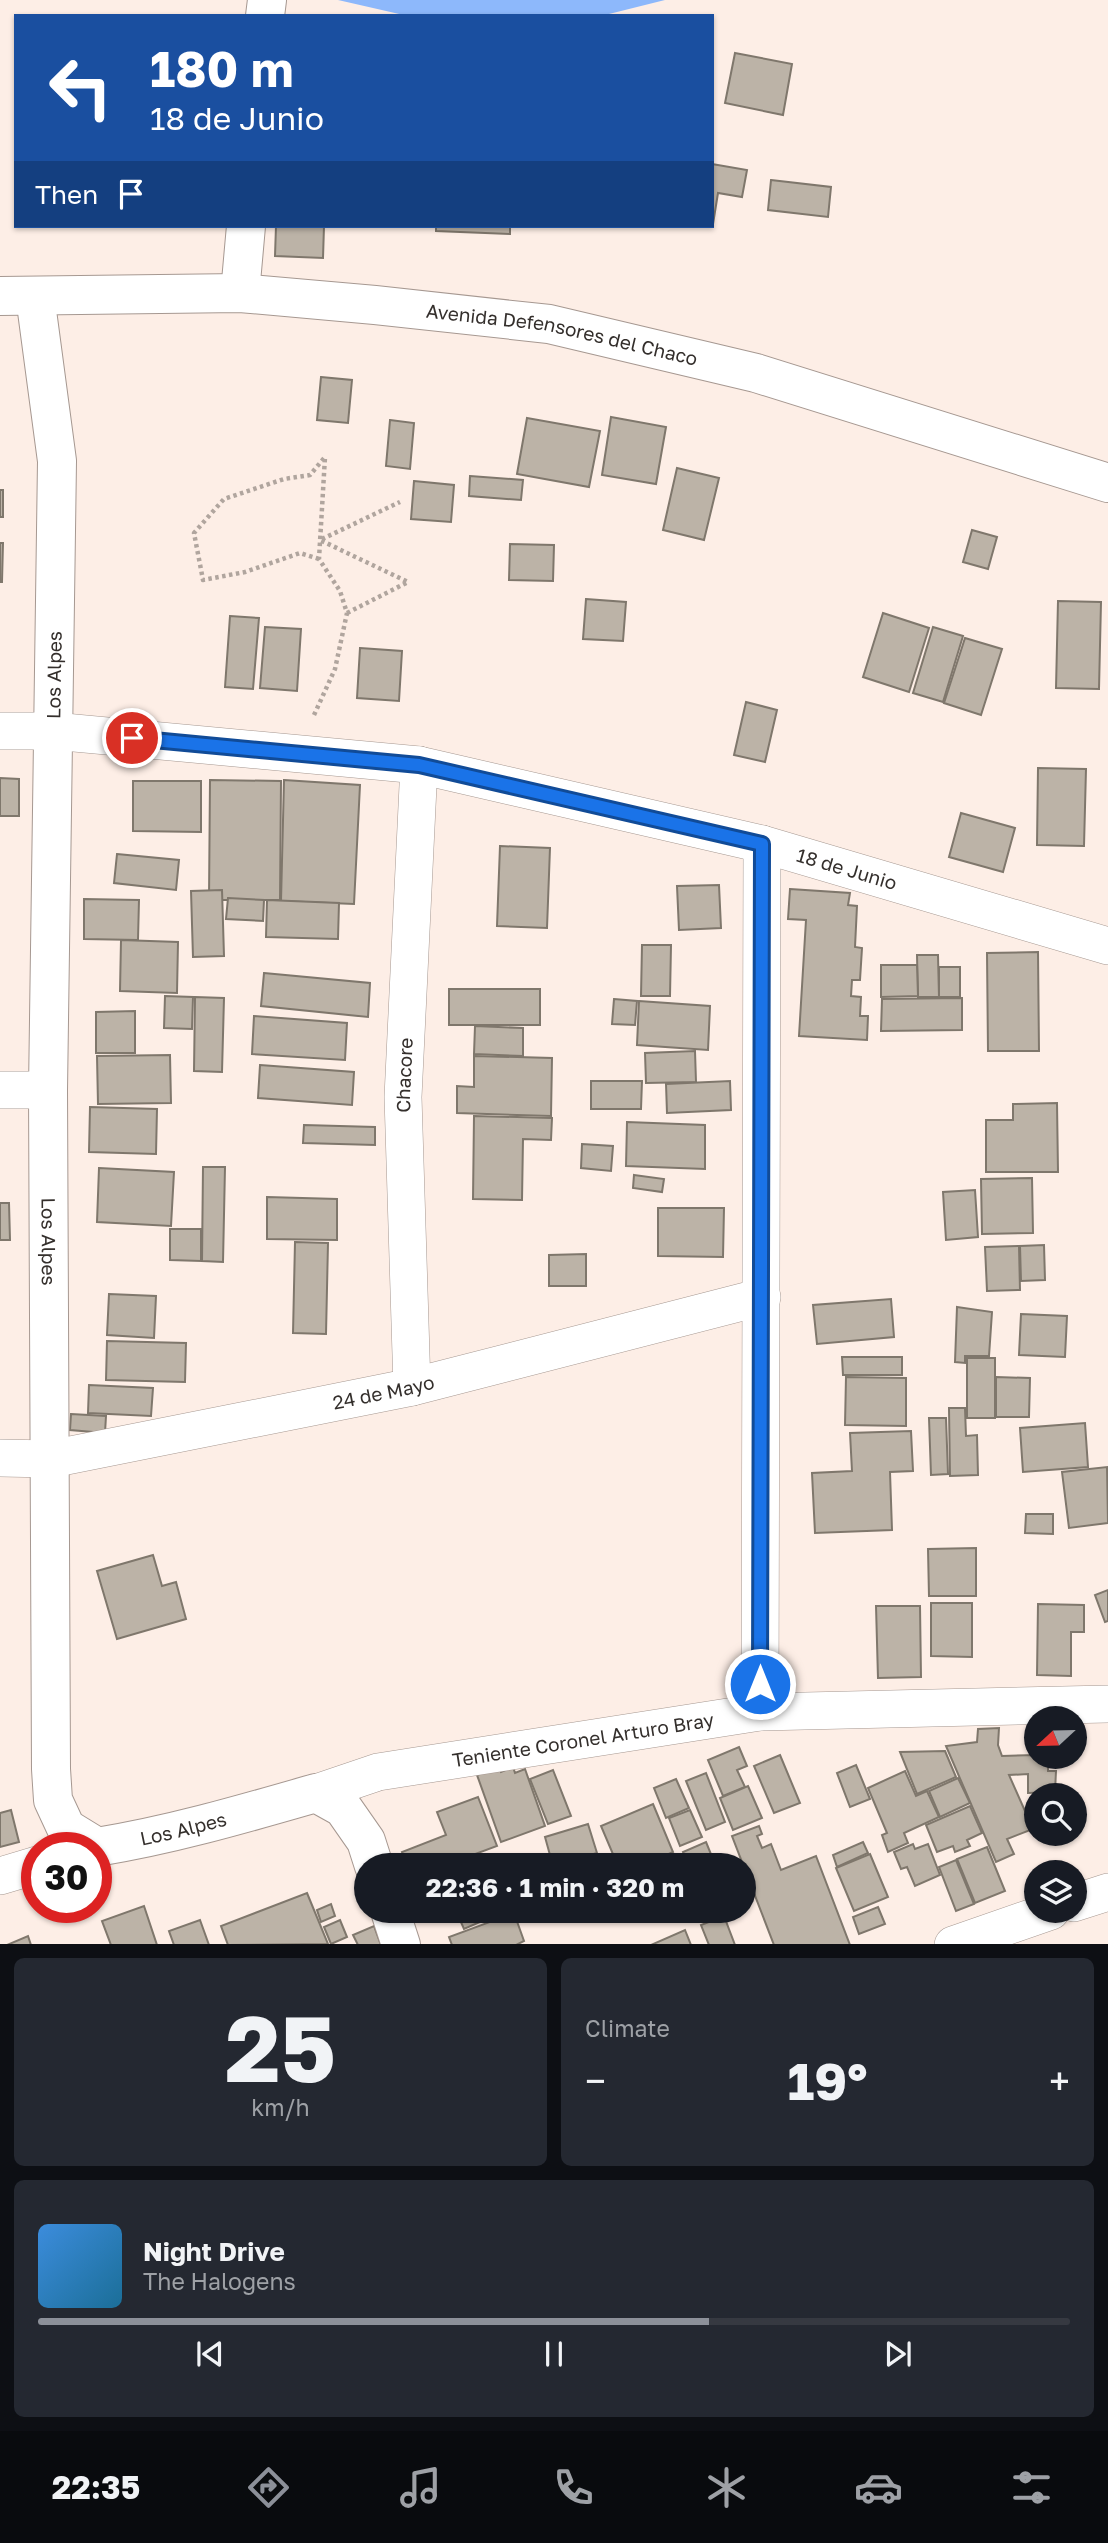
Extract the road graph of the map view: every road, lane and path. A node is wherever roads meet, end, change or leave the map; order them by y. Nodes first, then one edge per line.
1 (246, 228) edge
2 (240, 293) junction
3 (17, 296) edge
4 (1108, 483) edge
5 (400, 502) dead end
6 (320, 540) junction
7 (319, 559) junction
8 (347, 613) junction
9 (314, 715) dead end
10 (0, 731) edge
11 (53, 731) junction
12 (419, 765) junction
13 (762, 844) junction
14 (1108, 946) edge
15 (0, 1090) edge
16 (48, 1090) junction
17 (762, 1297) junction
18 (412, 1387) junction
19 (0, 1458) edge
20 (51, 1459) junction
21 (1108, 1704) edge
22 (760, 1712) junction
23 (316, 1793) junction
24 (72, 1832) edge
25 (112, 1845) edge
26 (370, 1853) edge
27 (21, 1871) edge
28 (0, 1877) edge
29 (1108, 1892) edge
30 (1087, 1899) edge
31 (1024, 1920) edge
32 (394, 1923) edge
33 (401, 1944) edge
34 (953, 1944) edge

1 - 2 street
2 - 3 street, Avenida Defensores del Chaco
2 - 4 street, Avenida Defensores del Chaco
3 - 11 street, Los Alpes
5 - 6 path
6 - 7 path
6 - 7 path
6 - 8 path
7 - 8 path
8 - 9 path
10 - 11 street, 18 de Junio
11 - 12 street, 18 de Junio
11 - 16 street, Los Alpes
12 - 13 street, 18 de Junio
12 - 18 street, Chacore
13 - 14 street, 18 de Junio
13 - 17 street
15 - 16 street
16 - 20 street, Los Alpes
17 - 18 street, 24 de Mayo
17 - 22 street
18 - 20 street, 24 de Mayo
19 - 20 street, 24 de Mayo
20 - 24 street, Los Alpes
21 - 22 street, Teniente Coronel Arturo Bray
22 - 23 street, Teniente Coronel Arturo Bray
23 - 25 street, Los Alpes
23 - 26 street
27 - 28 street
29 - 30 street
31 - 34 street
32 - 33 street

